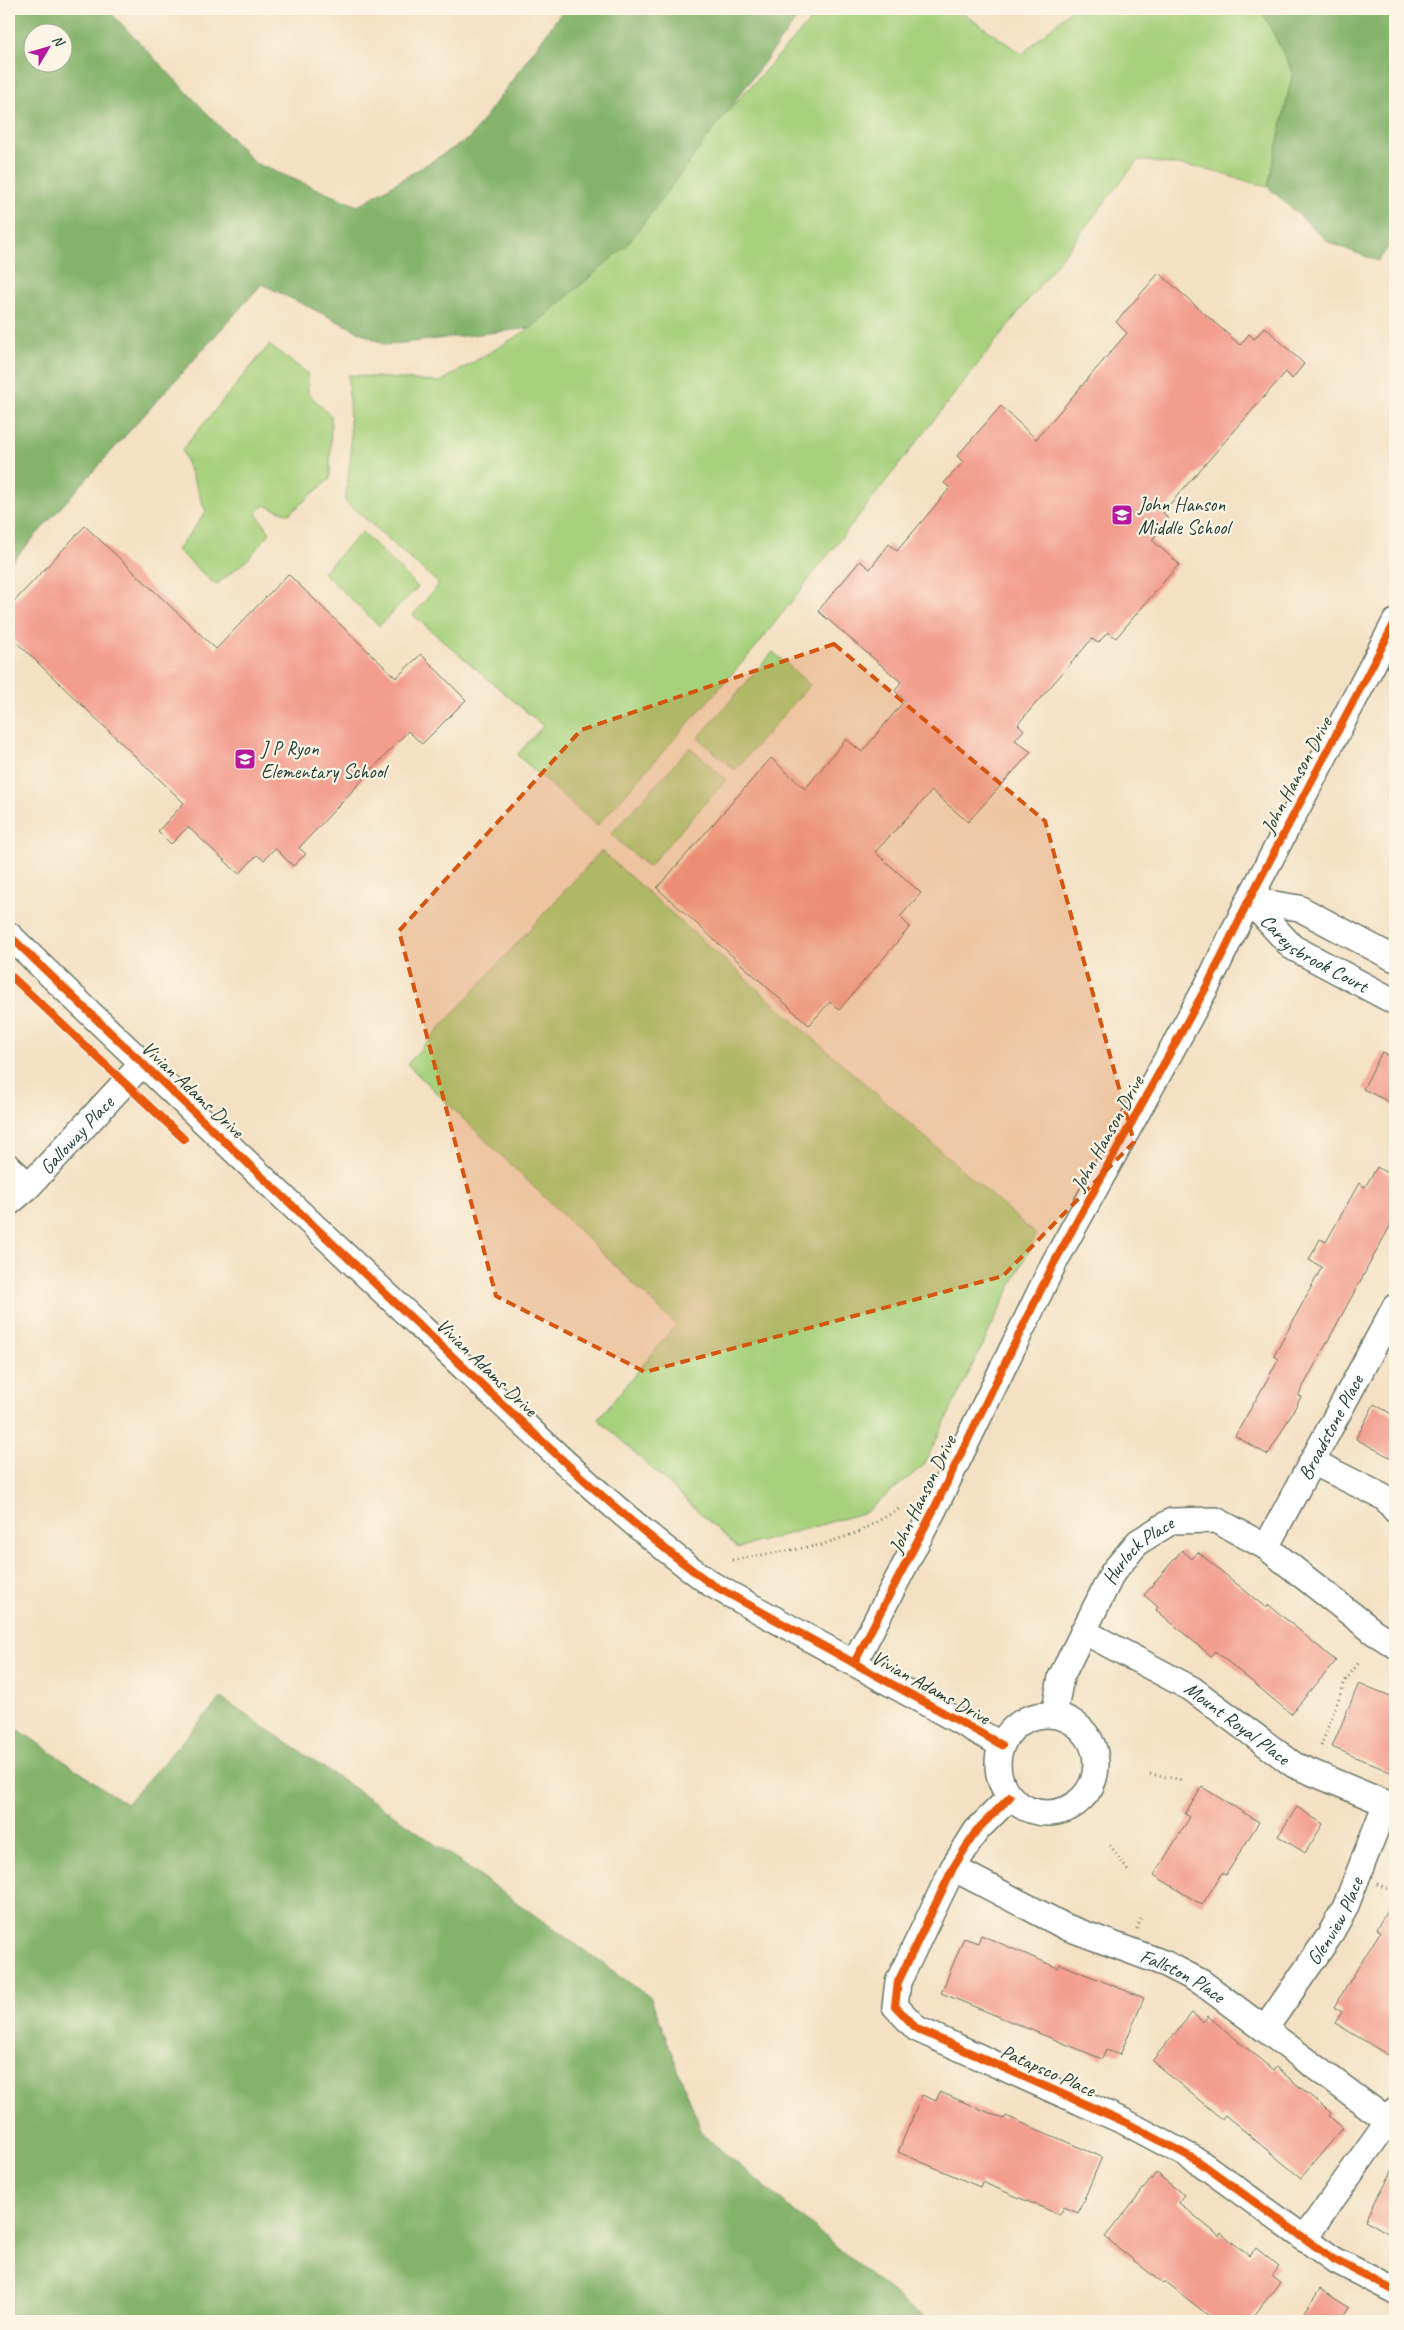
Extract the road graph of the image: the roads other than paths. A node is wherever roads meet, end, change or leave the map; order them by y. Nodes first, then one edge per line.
1 (1395, 622) edge
2 (1248, 900) junction
3 (9, 935) edge
4 (1395, 959) edge
5 (1395, 1002) edge
6 (142, 1064) junction
7 (9, 1167) edge
8 (29, 1186) junction
9 (9, 1203) edge
10 (1395, 1307) edge
11 (1313, 1462) junction
12 (1395, 1510) edge
13 (1266, 1546) junction
14 (1083, 1631) junction
15 (1395, 1645) edge
16 (854, 1663) junction
17 (1054, 1715) junction
18 (1002, 1745) junction
19 (1010, 1797) junction
20 (1391, 1805) edge
21 (953, 1868) junction
22 (1265, 2029) junction
23 (1392, 2116) edge
24 (1304, 2239) junction
25 (1395, 2291) edge

1 - 2 street, John Hanson Drive
2 - 4 street, Careysbrook Court
2 - 5 street, Careysbrook Court
2 - 16 street, John Hanson Drive
3 - 6 street, Vivian Adams Drive
6 - 8 street, Galloway Place
6 - 16 street, Vivian Adams Drive
7 - 8 street
8 - 9 street, Galloway Place
10 - 11 street, Broadstone Place
11 - 12 street
11 - 13 street, Broadstone Place
13 - 14 street, Hurlock Place
13 - 15 street, Hurlock Place
14 - 17 street, Hurlock Place
14 - 20 street, Mount Royal Place
16 - 18 street, Vivian Adams Drive
17 - 18 street
17 - 19 street
18 - 19 street
19 - 21 street, Patapsco Place
20 - 22 street, Glenview Place
21 - 22 street, Fallston Place
21 - 24 street, Patapsco Place
22 - 23 street, Fallston Place
23 - 24 street
24 - 25 street, Patapsco Place

